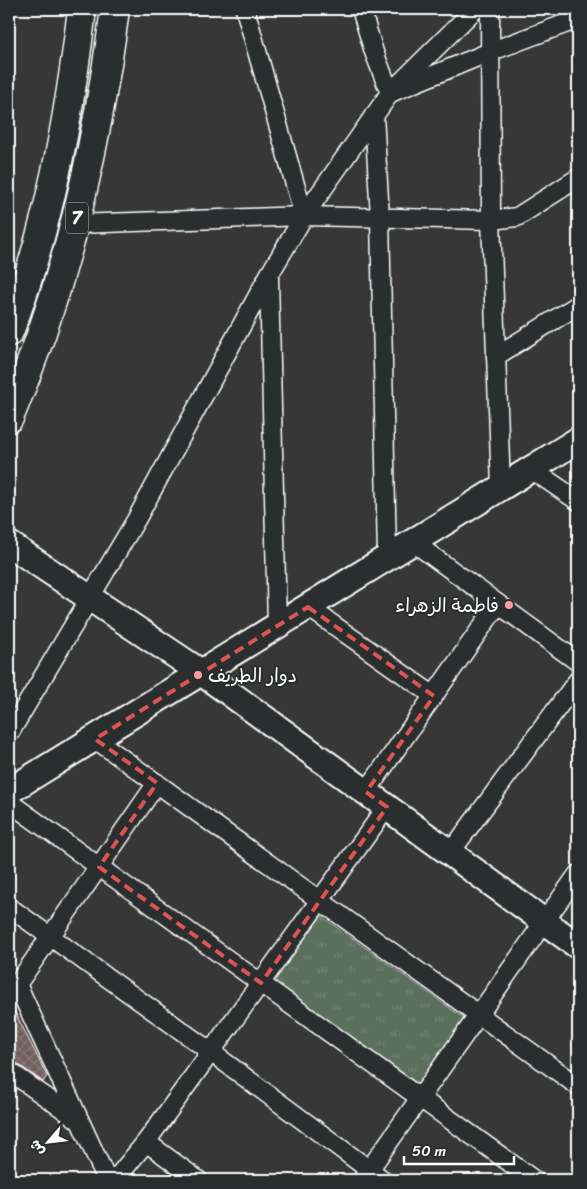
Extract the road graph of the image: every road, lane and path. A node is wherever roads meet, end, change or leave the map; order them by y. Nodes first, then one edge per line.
1 (82, 9) edge
2 (115, 9) edge
3 (245, 9) edge
4 (362, 9) edge
5 (475, 9) edge
6 (490, 9) edge
7 (578, 19) edge
8 (492, 51) junction
9 (390, 93) junction
10 (374, 116) junction
11 (578, 178) edge
12 (304, 216) junction
13 (380, 218) junction
14 (491, 220) junction
15 (76, 224) junction
16 (269, 276) junction
17 (578, 305) edge
18 (9, 332) edge
19 (496, 356) junction
20 (9, 418) edge
21 (578, 440) edge
22 (531, 469) junction
23 (501, 488) junction
24 (578, 501) edge
25 (413, 542) junction
26 (9, 544) edge
27 (387, 558) junction
28 (91, 599) junction
29 (498, 604) junction
30 (308, 607) junction
31 (277, 626) junction
32 (578, 662) edge
33 (202, 673) junction
34 (578, 680) edge
35 (434, 696) junction
36 (9, 734) edge
37 (95, 739) junction
38 (157, 783) junction
39 (9, 791) edge
40 (366, 792) junction
41 (9, 802) edge
42 (387, 807) junction
43 (450, 853) junction
44 (99, 866) junction
45 (578, 874) edge
46 (321, 900) junction
47 (9, 907) edge
48 (544, 921) junction
49 (51, 935) junction
50 (578, 946) edge
51 (261, 983) junction
52 (13, 990) edge
53 (479, 1013) junction
54 (211, 1052) junction
55 (9, 1071) edge
56 (578, 1086) edge
57 (420, 1098) junction
58 (80, 1122) junction
59 (146, 1142) junction
60 (372, 1177) edge
61 (107, 1180) edge
62 (115, 1180) edge
63 (198, 1180) edge
64 (534, 1180) edge

1 - 18 highway, 7
2 - 15 highway, 7
3 - 12 street
4 - 9 street
5 - 9 street
6 - 8 street
7 - 8 street
8 - 9 street
8 - 14 street
9 - 10 street
10 - 12 street
10 - 13 street
11 - 14 street
12 - 13 street
12 - 15 street
12 - 16 street
13 - 14 street
13 - 27 street
14 - 19 street
15 - 20 highway, 7
16 - 28 street
16 - 31 street
17 - 19 street
19 - 23 street
21 - 22 street
22 - 23 street
22 - 24 street
23 - 25 street
25 - 27 street
25 - 29 street
26 - 28 street
27 - 30 street
28 - 33 street
28 - 36 street
29 - 32 street
29 - 35 street
30 - 31 street
30 - 35 street
31 - 33 street
33 - 37 street
33 - 40 street
34 - 43 street
35 - 40 street
37 - 38 street
37 - 39 street
38 - 44 street
38 - 46 street
40 - 42 street
41 - 44 street
42 - 43 street
42 - 46 street
43 - 48 street
44 - 49 street
44 - 51 street
45 - 48 street
46 - 51 street
46 - 53 street
47 - 49 street
48 - 50 street
48 - 53 street
49 - 52 street
49 - 54 street
51 - 54 street
51 - 57 street
52 - 58 street
53 - 56 street
53 - 57 street
54 - 59 street
54 - 60 street
55 - 58 street
57 - 60 street
57 - 64 street
58 - 61 street
59 - 62 street
59 - 63 street

